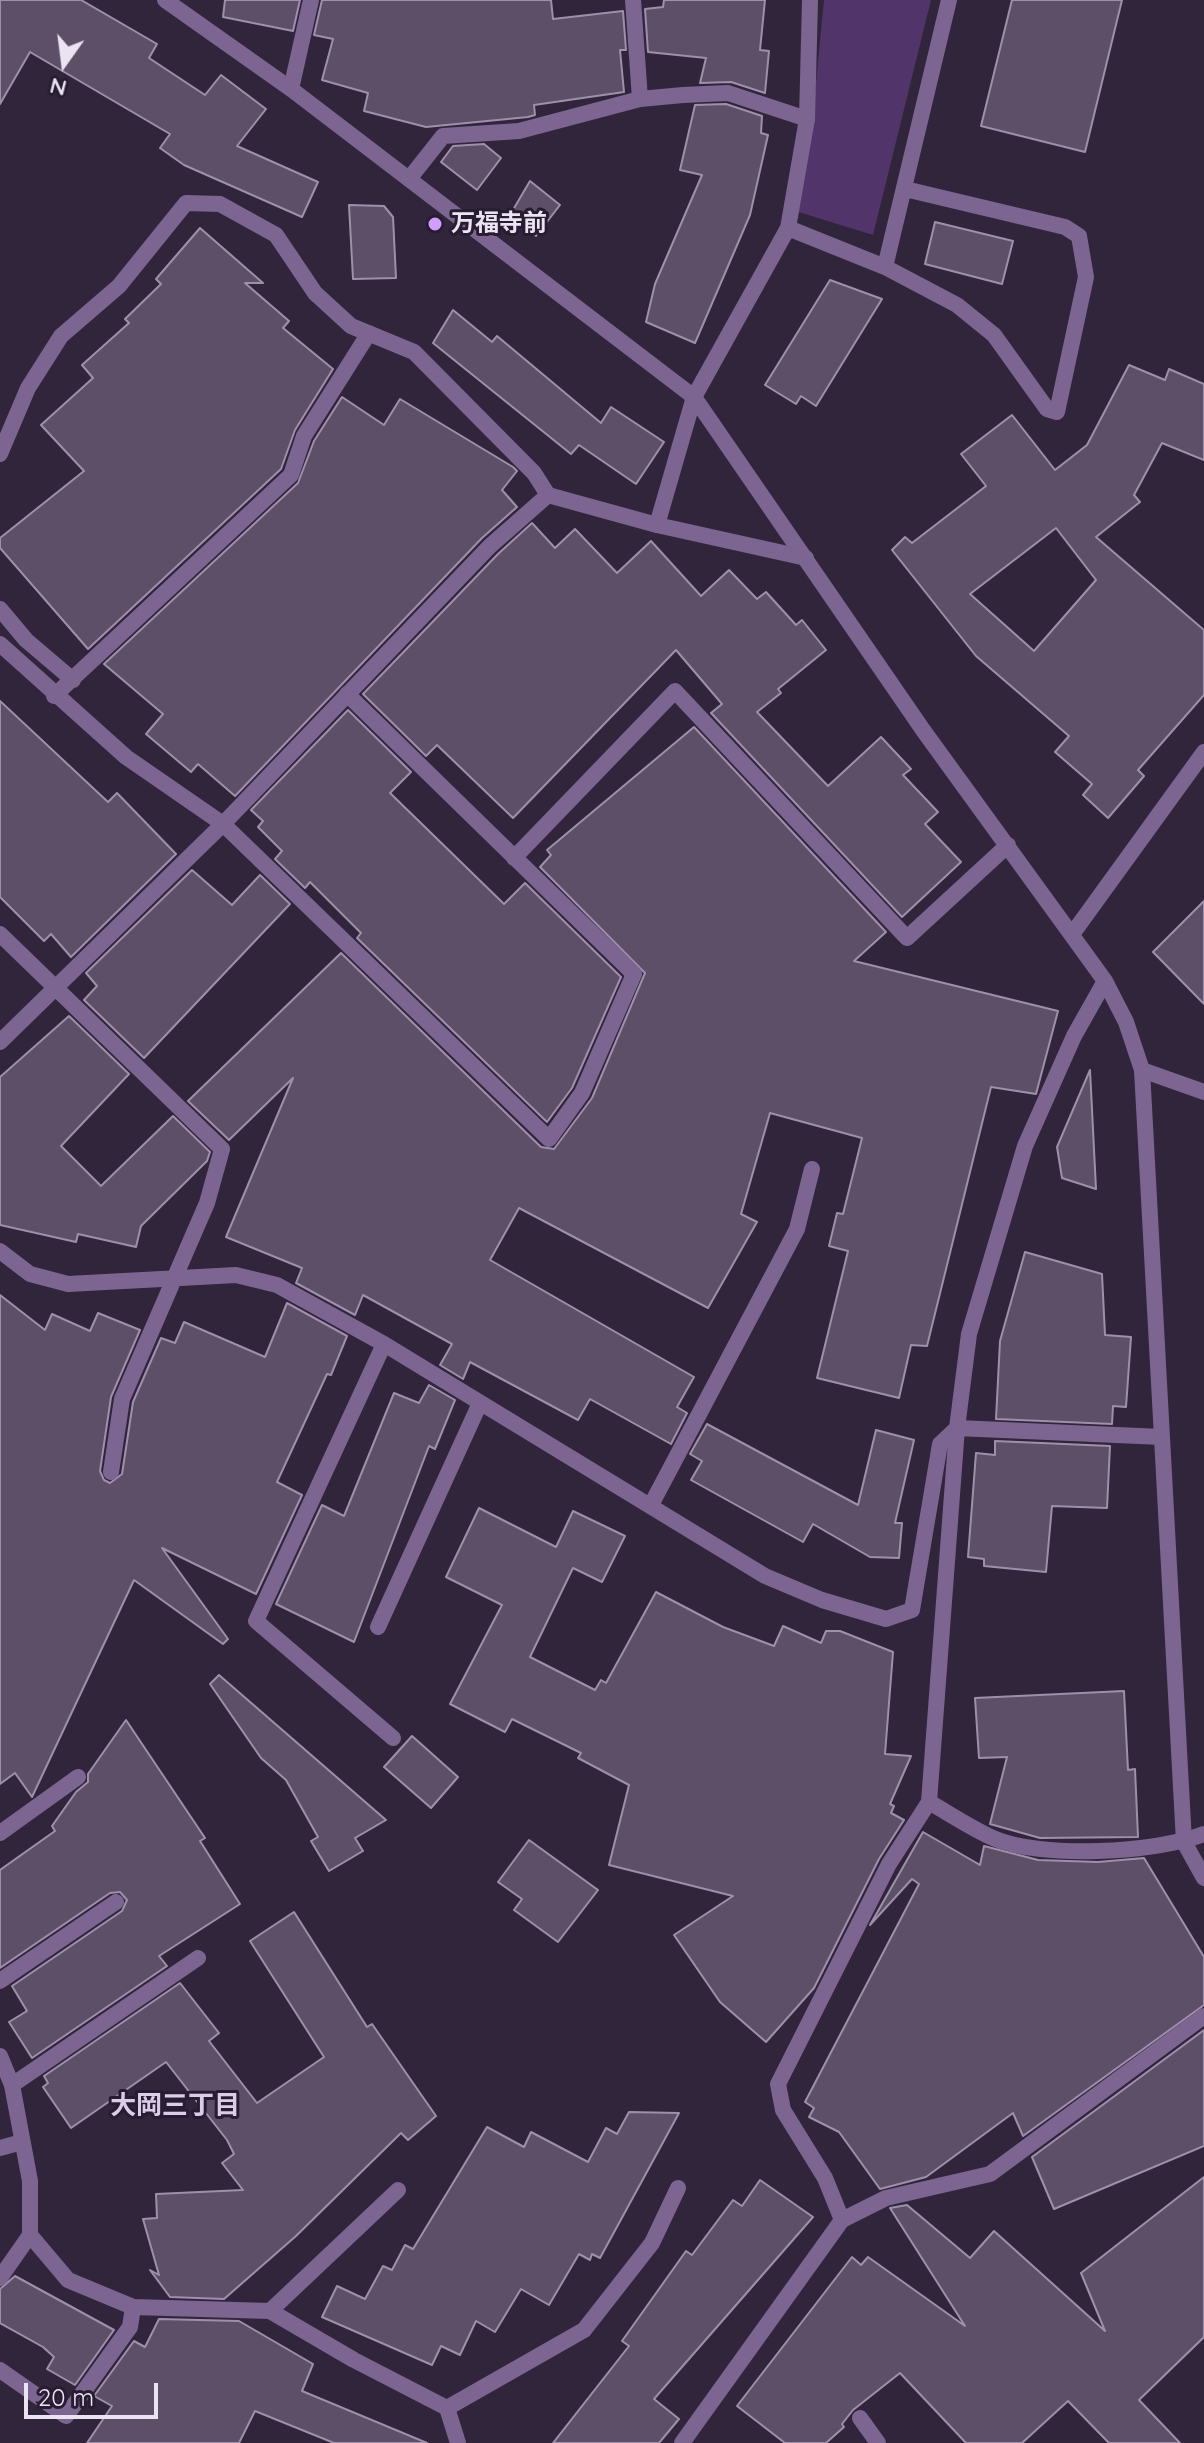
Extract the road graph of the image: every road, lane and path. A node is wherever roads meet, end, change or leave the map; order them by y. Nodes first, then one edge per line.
1 (165, 0) edge
2 (311, 0) edge
3 (633, 0) edge
4 (810, 0) edge
5 (949, 0) edge
6 (291, 89) junction
7 (640, 99) junction
8 (807, 119) junction
9 (409, 179) junction
10 (905, 189) junction
11 (788, 228) junction
12 (885, 267) junction
13 (369, 333) junction
14 (694, 397) junction
15 (0, 454) edge
16 (548, 495) junction
17 (657, 525) junction
18 (806, 558) junction
19 (0, 609) edge
20 (0, 644) edge
21 (73, 680) junction
22 (347, 694) junction
23 (54, 696) junction
24 (1204, 752) edge
25 (223, 824) junction
26 (1008, 845) junction
27 (514, 858) junction
28 (1073, 933) junction
29 (0, 934) edge
30 (1105, 981) junction
31 (55, 988) junction
32 (0, 1042) edge
33 (1142, 1070) junction
34 (1204, 1092) edge
35 (812, 1169) dead end
36 (0, 1251) edge
37 (177, 1276) junction
38 (384, 1344) junction
39 (480, 1403) junction
40 (957, 1428) junction
41 (1162, 1437) junction
42 (111, 1472) dead end
43 (651, 1505) junction
44 (378, 1627) dead end
45 (393, 1738) dead end
46 (78, 1777) dead end
47 (929, 1802) junction
48 (0, 1833) edge
49 (1204, 1834) edge
50 (1184, 1842) junction
51 (1204, 1878) edge
52 (116, 1902) dead end
53 (198, 1958) dead end
54 (0, 1981) edge
55 (1204, 2016) edge
56 (0, 2056) edge
57 (12, 2085) junction
58 (22, 2142) junction
59 (0, 2148) edge
60 (678, 2188) dead end
61 (398, 2190) dead end
62 (842, 2220) junction
63 (30, 2235) junction
64 (0, 2278) edge
65 (133, 2307) junction
66 (270, 2311) junction
67 (0, 2370) edge
68 (447, 2408) junction
69 (860, 2418) dead end
70 (458, 2443) edge
71 (682, 2443) edge
72 (878, 2443) edge

1 - 6 street
2 - 6 street
3 - 7 street
4 - 8 street
5 - 10 street
6 - 9 street
7 - 8 street
7 - 9 street
8 - 11 street
9 - 14 street
10 - 12 street
10 - 12 street
11 - 12 street
11 - 14 street
13 - 15 street
13 - 16 street
13 - 21 street
14 - 17 street
14 - 18 street
16 - 17 street
16 - 22 street
17 - 18 street
18 - 26 street
19 - 21 street
20 - 23 street
21 - 23 street
22 - 25 street
22 - 27 street
23 - 25 street
24 - 28 street
25 - 27 street
25 - 31 street
26 - 27 street
26 - 28 street
28 - 30 street
29 - 31 street
30 - 33 street
30 - 40 street
31 - 32 street
31 - 37 street
33 - 34 street
33 - 41 street
35 - 43 street
36 - 37 street
37 - 38 street
37 - 42 street
38 - 39 street
38 - 45 street
39 - 43 street
39 - 44 street
40 - 41 street
40 - 43 street
40 - 47 street
41 - 50 street
46 - 48 street
47 - 50 street
47 - 62 street
49 - 50 street
50 - 51 street
52 - 54 street
53 - 57 street
55 - 62 street
56 - 57 street
57 - 58 street
58 - 59 street
58 - 63 street
60 - 68 street
61 - 66 street
62 - 71 street
63 - 64 street
63 - 65 street
65 - 66 street
65 - 67 street
66 - 68 street
68 - 70 street
69 - 72 street

